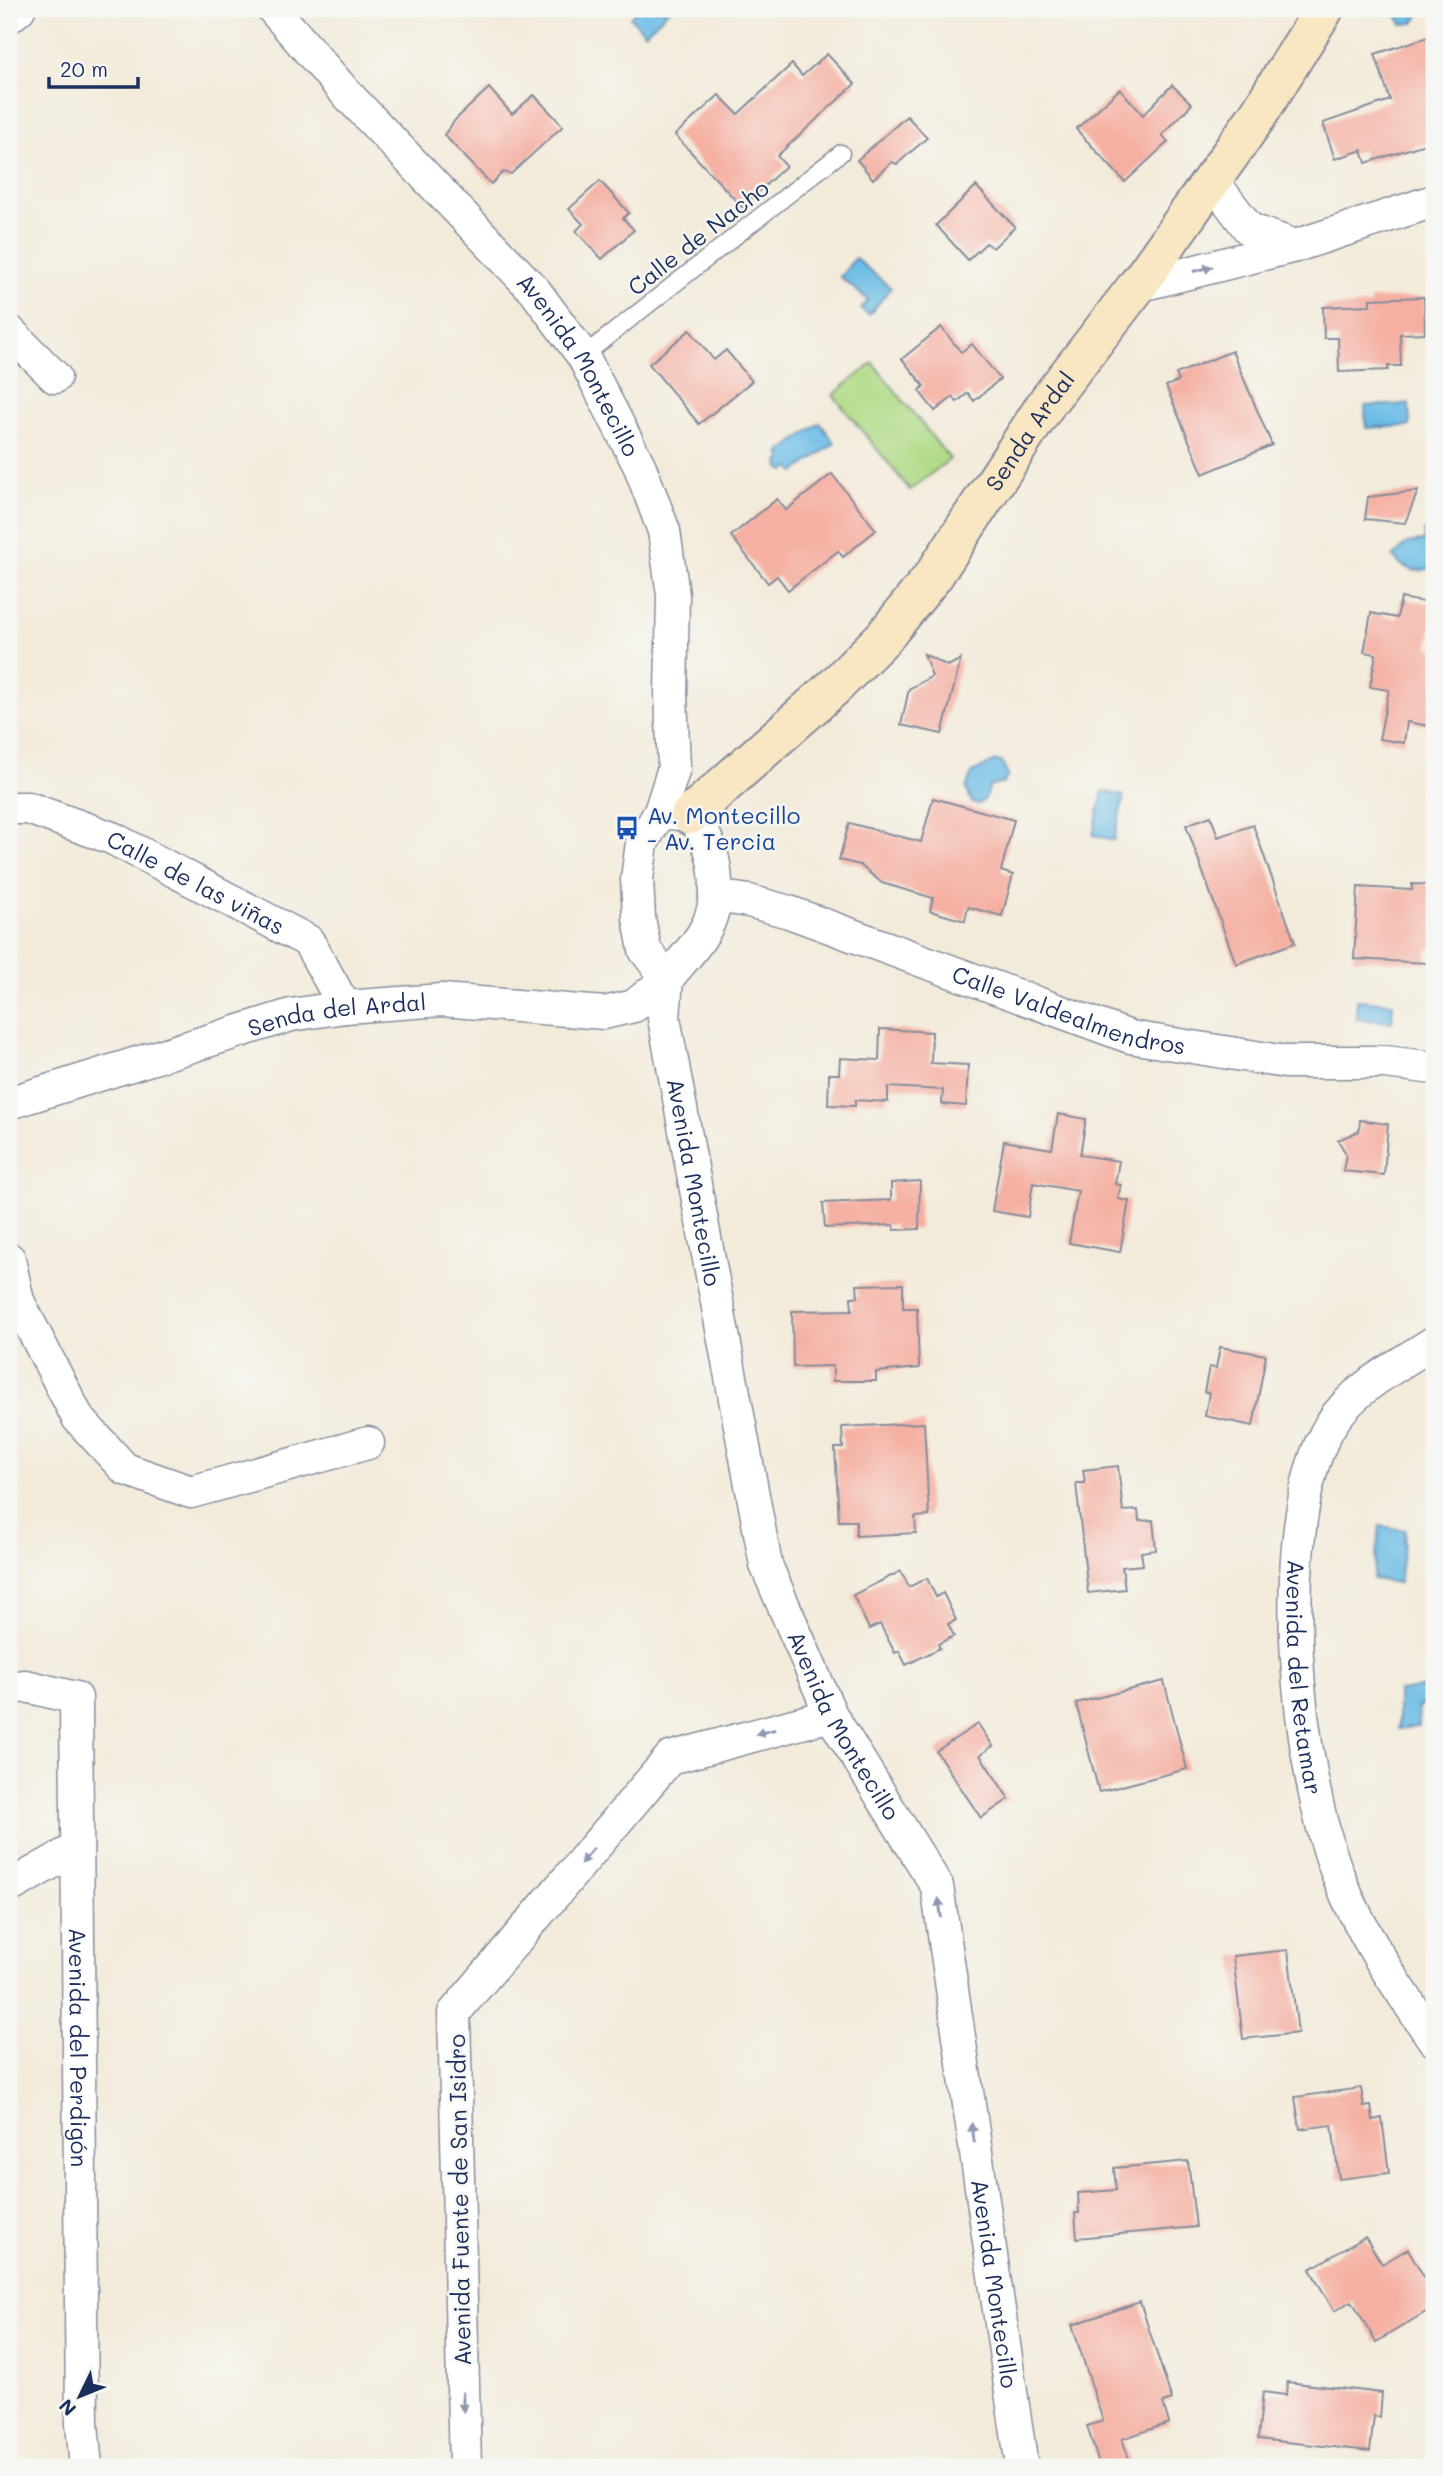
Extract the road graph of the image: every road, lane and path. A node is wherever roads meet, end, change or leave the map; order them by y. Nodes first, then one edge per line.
1 (19, 9) edge
2 (273, 9) edge
3 (1324, 9) edge
4 (9, 17) edge
5 (841, 153) dead end
6 (1212, 180) junction
7 (1434, 201) edge
8 (1295, 246) junction
9 (1137, 286) junction
10 (9, 331) edge
11 (583, 356) junction
12 (55, 377) dead end
13 (9, 808) edge
14 (675, 813) junction
15 (715, 896) junction
16 (667, 979) junction
17 (345, 1007) junction
18 (1434, 1068) edge
19 (9, 1103) edge
20 (9, 1259) edge
21 (1434, 1342) edge
22 (368, 1443) dead end
23 (9, 1688) edge
24 (831, 1715) junction
25 (77, 1848) junction
26 (9, 1887) edge
27 (1434, 2040) edge
28 (86, 2467) edge
29 (465, 2467) edge
30 (1022, 2467) edge

1 - 4 street
2 - 11 street, Avenida Montecillo
3 - 6 main road, Senda Ardal
5 - 11 lane, Calle de Nacho
6 - 8 street
6 - 9 main road, Senda Ardal
7 - 8 street
9 -> 8 street
9 - 14 main road, Senda Ardal
10 - 12 street
11 - 14 street, Avenida Montecillo
13 - 17 street, Calle de las viñas
14 - 15 street
14 - 16 street, Avenida Montecillo
15 - 16 street, Senda del Ardal
15 - 18 street, Calle Valdealmendros
16 - 17 street, Senda del Ardal
16 - 24 street, Avenida Montecillo
17 - 19 street, Senda del Ardal
20 - 22 street
21 - 27 street, Avenida del Retamar
23 - 25 street, Avenida del Perdigón
24 -> 29 street, Avenida Fuente de San Isidro
30 -> 24 street, Avenida Montecillo
25 - 26 street
25 - 28 street, Avenida del Perdigón

